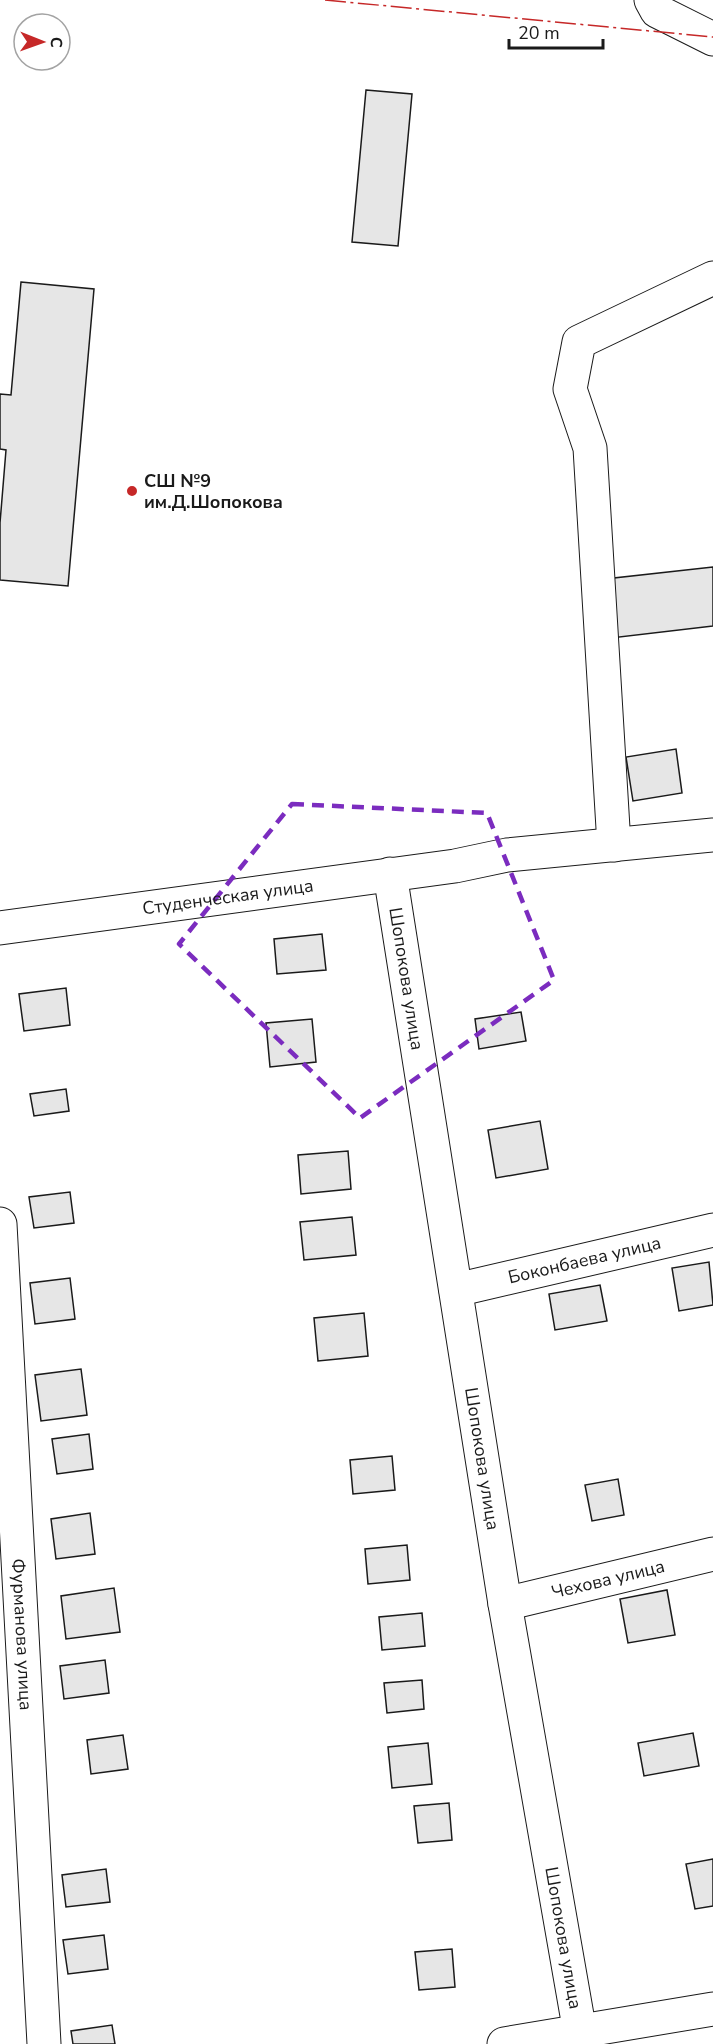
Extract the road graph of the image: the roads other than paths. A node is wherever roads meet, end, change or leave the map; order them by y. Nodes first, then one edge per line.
1 (651, 0) edge
2 (713, 39) edge
3 (713, 278) edge
4 (713, 835) edge
5 (614, 844) junction
6 (390, 874) junction
7 (0, 928) edge
8 (0, 1224) edge
9 (713, 1230) edge
10 (456, 1290) junction
11 (713, 1554) edge
12 (505, 1604) junction
13 (713, 2009) edge
14 (582, 2037) edge
15 (44, 2044) edge
16 (504, 2044) edge

1 - 2 street
3 - 5 street
4 - 5 street
5 - 6 street, Студенческая улица
6 - 7 street, Студенческая улица
6 - 10 street, Шопокова улица
8 - 15 street, Фурманова улица
9 - 10 street, Боконбаева улица
10 - 12 street, Шопокова улица
11 - 12 street, Чехова улица
12 - 14 street, Шопокова улица
13 - 14 street
14 - 16 street

